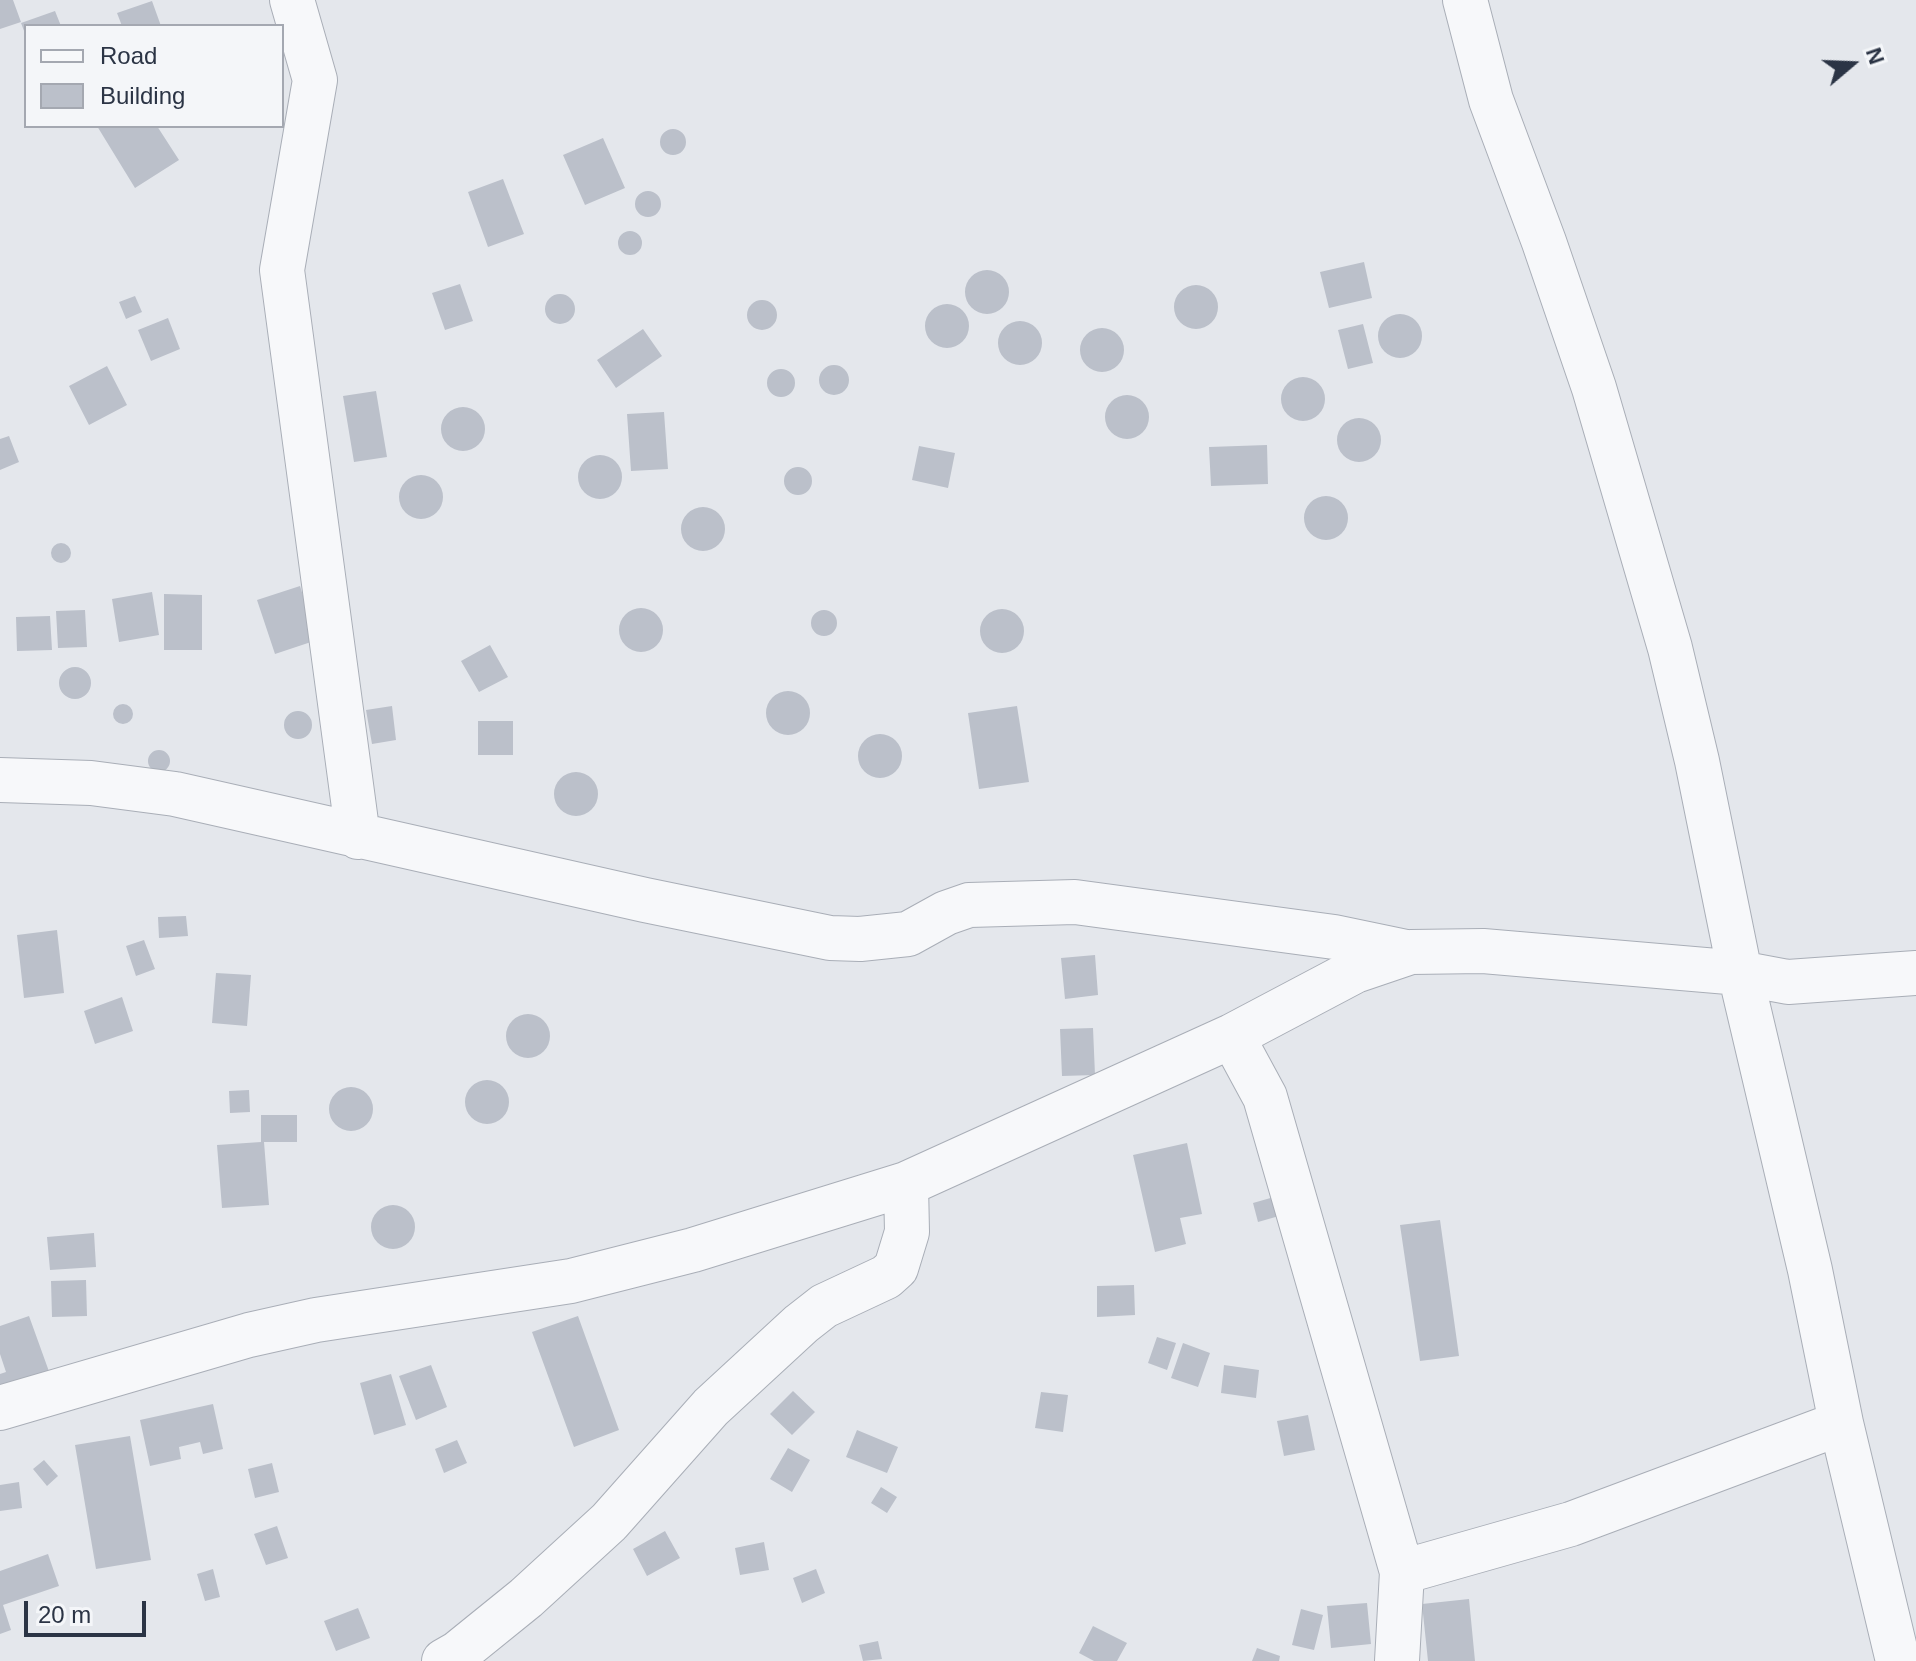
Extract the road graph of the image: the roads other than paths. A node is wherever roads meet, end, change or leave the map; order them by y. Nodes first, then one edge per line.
1 (292, 0) edge
2 (1465, 0) edge
3 (0, 780) edge
4 (358, 837) junction
5 (1411, 952) junction
6 (1740, 973) junction
7 (1916, 973) edge
8 (1232, 1036) junction
9 (906, 1184) junction
10 (0, 1408) edge
11 (1841, 1423) junction
12 (1402, 1572) junction
13 (1887, 1653) edge
14 (444, 1661) edge
15 (1397, 1661) edge

1 - 4 street
2 - 6 street
3 - 4 street
4 - 5 street
5 - 6 street
5 - 8 street
6 - 7 street
6 - 11 street
8 - 9 street
8 - 12 street
9 - 10 street
9 - 14 street
11 - 12 street
11 - 13 street
12 - 15 street

